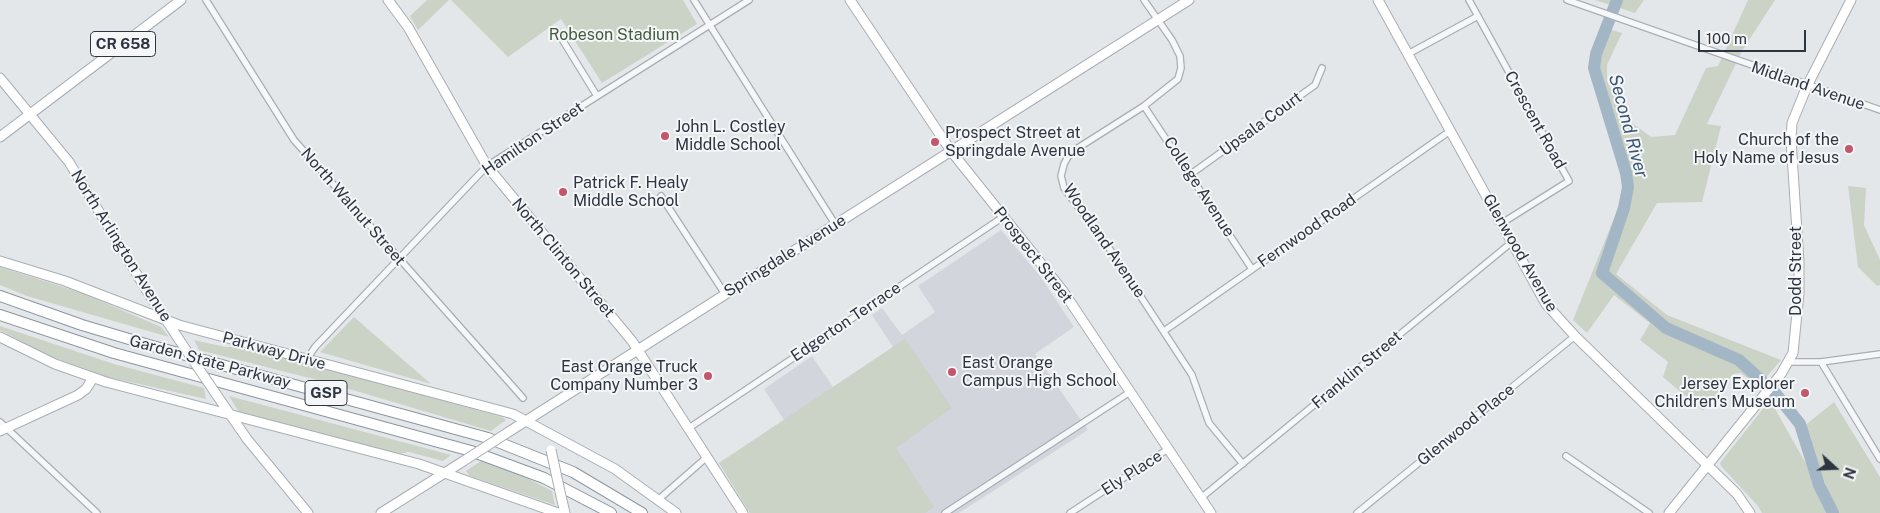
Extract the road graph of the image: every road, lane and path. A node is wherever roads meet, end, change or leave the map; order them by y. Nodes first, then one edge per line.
1 (181, 0) edge
2 (206, 0) edge
3 (388, 0) edge
4 (694, 0) edge
5 (749, 0) edge
6 (850, 0) edge
7 (1144, 0) edge
8 (1189, 0) edge
9 (1378, 0) edge
10 (1469, 0) edge
11 (1567, 0) edge
12 (1851, 0) edge
13 (1478, 16) junction
14 (1158, 22) junction
15 (710, 25) junction
16 (557, 31) dead end
17 (1408, 54) junction
18 (1322, 68) dead end
19 (0, 78) edge
20 (1807, 86) junction
21 (597, 96) junction
22 (1144, 106) junction
23 (1880, 110) edge
24 (30, 114) junction
25 (1450, 130) junction
26 (0, 137) edge
27 (951, 151) junction
28 (487, 166) junction
29 (1191, 174) junction
30 (661, 196) dead end
31 (1003, 217) junction
32 (1502, 223) junction
33 (835, 224) junction
34 (1512, 242) junction
35 (0, 260) edge
36 (399, 260) junction
37 (1252, 269) junction
38 (725, 294) junction
39 (0, 296) edge
40 (0, 315) edge
41 (167, 321) junction
42 (1164, 331) junction
43 (1575, 336) junction
44 (0, 337) edge
45 (637, 349) junction
46 (1880, 354) edge
47 (307, 360) junction
48 (1789, 362) junction
49 (1821, 362) junction
50 (93, 378) junction
51 (1130, 392) junction
52 (523, 398) dead end
53 (230, 414) junction
54 (527, 420) junction
55 (2, 427) edge
56 (689, 428) junction
57 (573, 446) junction
58 (1168, 449) junction
59 (1566, 456) dead end
60 (707, 457) junction
61 (1880, 459) edge
62 (1243, 464) junction
63 (1706, 465) junction
64 (445, 473) junction
65 (1201, 498) junction
66 (659, 499) junction
67 (97, 513) edge
68 (308, 513) edge
69 (381, 513) edge
70 (558, 513) edge
71 (565, 513) edge
72 (611, 513) edge
73 (642, 513) edge
74 (676, 513) edge
75 (743, 513) edge
76 (945, 513) edge
77 (1070, 513) edge
78 (1211, 513) edge
79 (1357, 513) edge
80 (1649, 513) edge
81 (1669, 513) edge
82 (1750, 513) edge

1 - 24 street, CR 658
2 - 36 street, North Walnut Street
3 - 28 street, North Clinton Street
4 - 15 street
5 - 15 street, Hamilton Street
6 - 27 street, Prospect Street
7 - 14 street, Woodland Avenue
8 - 14 street, Springdale Avenue
9 - 17 street, Glenwood Avenue
10 - 13 street
11 - 20 street, Midland Avenue
12 - 20 street, Dodd Street
13 - 17 street
13 - 32 street, Crescent Road
14 - 22 street, Woodland Avenue
14 - 27 street, Springdale Avenue
15 - 21 street, Hamilton Street
15 - 33 street
16 - 21 street
17 - 25 street, Glenwood Avenue
18 - 29 street, Upsala Court
19 - 24 street, North Arlington Avenue
20 - 23 street, Midland Avenue
20 - 48 street, Dodd Street
21 - 28 street, Hamilton Street
22 - 29 street, College Avenue
22 - 42 street, Woodland Avenue
24 - 26 street, CR 658
24 - 41 street, North Arlington Avenue
25 - 32 street, Glenwood Avenue
25 - 37 street, Fernwood Road
27 - 31 street, Prospect Street
27 - 33 street, Springdale Avenue
28 - 36 street, Hamilton Street
28 - 45 street, North Clinton Street
29 - 37 street, College Avenue
30 - 38 street
31 - 51 street, Prospect Street
31 - 56 street, Edgerton Terrace
32 - 34 street, Glenwood Avenue
33 - 38 street, Springdale Avenue
34 - 43 street, Glenwood Avenue
34 - 62 street, Franklin Street
35 - 41 street, Parkway Drive
36 - 47 street, Hamilton Street
36 - 52 street, North Walnut Street
37 - 42 street, Fernwood Road
38 - 45 street, Springdale Avenue
39 - 73 highway, Garden State Parkway / GSP
40 - 72 highway, Garden State Parkway / GSP
41 - 47 street, Parkway Drive
41 - 53 street, North Arlington Avenue, bridge
42 - 62 street, Woodland Avenue
43 - 63 street, Glenwood Avenue
43 - 79 street, Glenwood Place
44 - 50 street
45 - 54 street, Springdale Avenue
45 - 56 street, North Clinton Street
46 - 49 street
47 - 54 street, Parkway Drive
48 - 49 street
48 - 63 street, Dodd Street
49 - 61 street
50 - 53 street
50 - 55 street
51 - 58 street, Prospect Street
51 - 76 street
53 - 64 street
53 - 68 street, North Arlington Avenue
54 - 57 street, Parkway Drive
54 - 64 street, Springdale Avenue, bridge
55 - 67 street
56 - 60 street, North Clinton Street
57 - 66 street, Parkway Drive
57 - 71 street, bridge
58 - 65 street, Prospect Street
58 - 77 street, Ely Place
59 - 80 street
60 - 66 street
60 - 75 street, North Clinton Street
62 - 65 street, Franklin Street
63 - 81 street, Dodd Street
63 - 82 street, Glenwood Avenue
64 - 69 street, Springdale Avenue
64 - 70 street
65 - 78 street, Prospect Street
66 - 74 street, Parkway Drive

